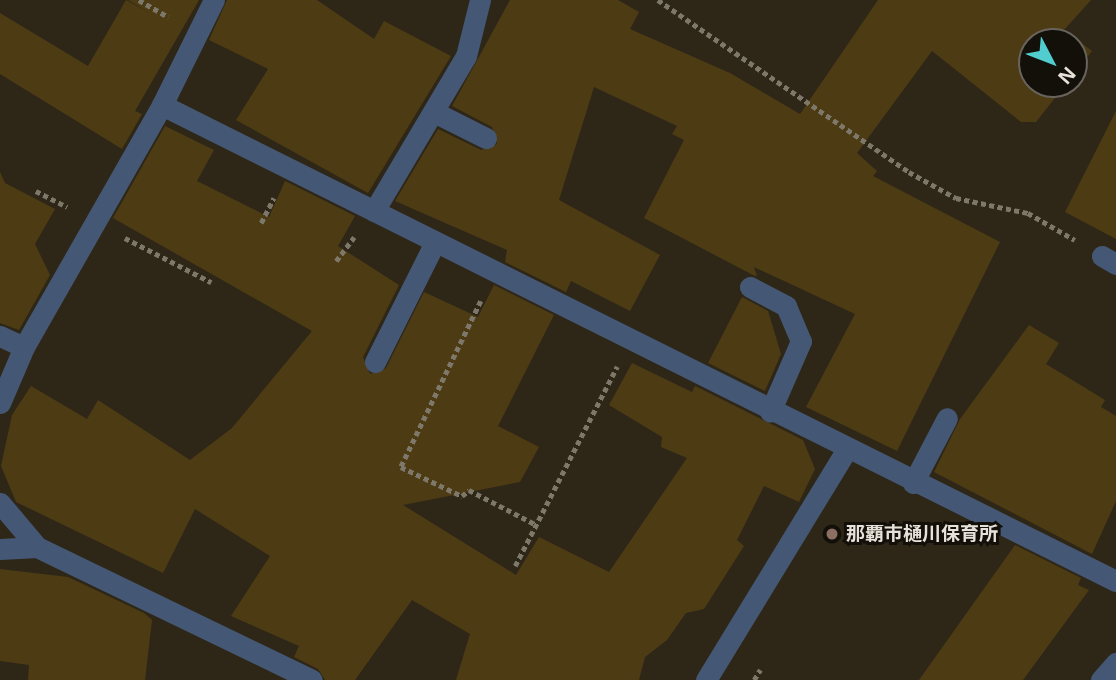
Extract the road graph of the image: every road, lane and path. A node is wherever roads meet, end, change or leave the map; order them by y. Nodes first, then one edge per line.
1 (214, 0) edge
2 (480, 0) edge
3 (658, 0) edge
4 (162, 105) junction
5 (436, 113) junction
6 (486, 138) dead end
7 (374, 211) junction
8 (435, 242) junction
9 (1109, 260) edge
10 (495, 273) junction
11 (750, 287) dead end
12 (0, 336) edge
13 (630, 341) junction
14 (24, 347) junction
15 (374, 362) dead end
16 (0, 403) edge
17 (770, 412) junction
18 (947, 418) dead end
19 (846, 451) junction
20 (913, 482) junction
21 (0, 503) edge
22 (536, 524) junction
23 (37, 547) junction
24 (0, 549) edge
25 (515, 566) dead end
26 (1116, 581) edge
27 (1116, 663) edge
28 (760, 670) dead end
29 (312, 680) edge
30 (706, 680) edge
31 (754, 680) edge
32 (1101, 680) edge

1 - 4 street
2 - 5 street
3 - 9 path
4 - 7 street
4 - 14 street
5 - 6 street
5 - 7 street
7 - 8 street
8 - 10 street
8 - 15 street
10 - 13 street
10 - 22 path
11 - 17 street
12 - 14 street
13 - 17 street
13 - 22 path
14 - 16 street
17 - 19 street
18 - 20 street
19 - 20 street
19 - 30 street
20 - 26 street
21 - 23 street
22 - 25 path
23 - 24 street
23 - 29 street
27 - 32 street
28 - 31 path

